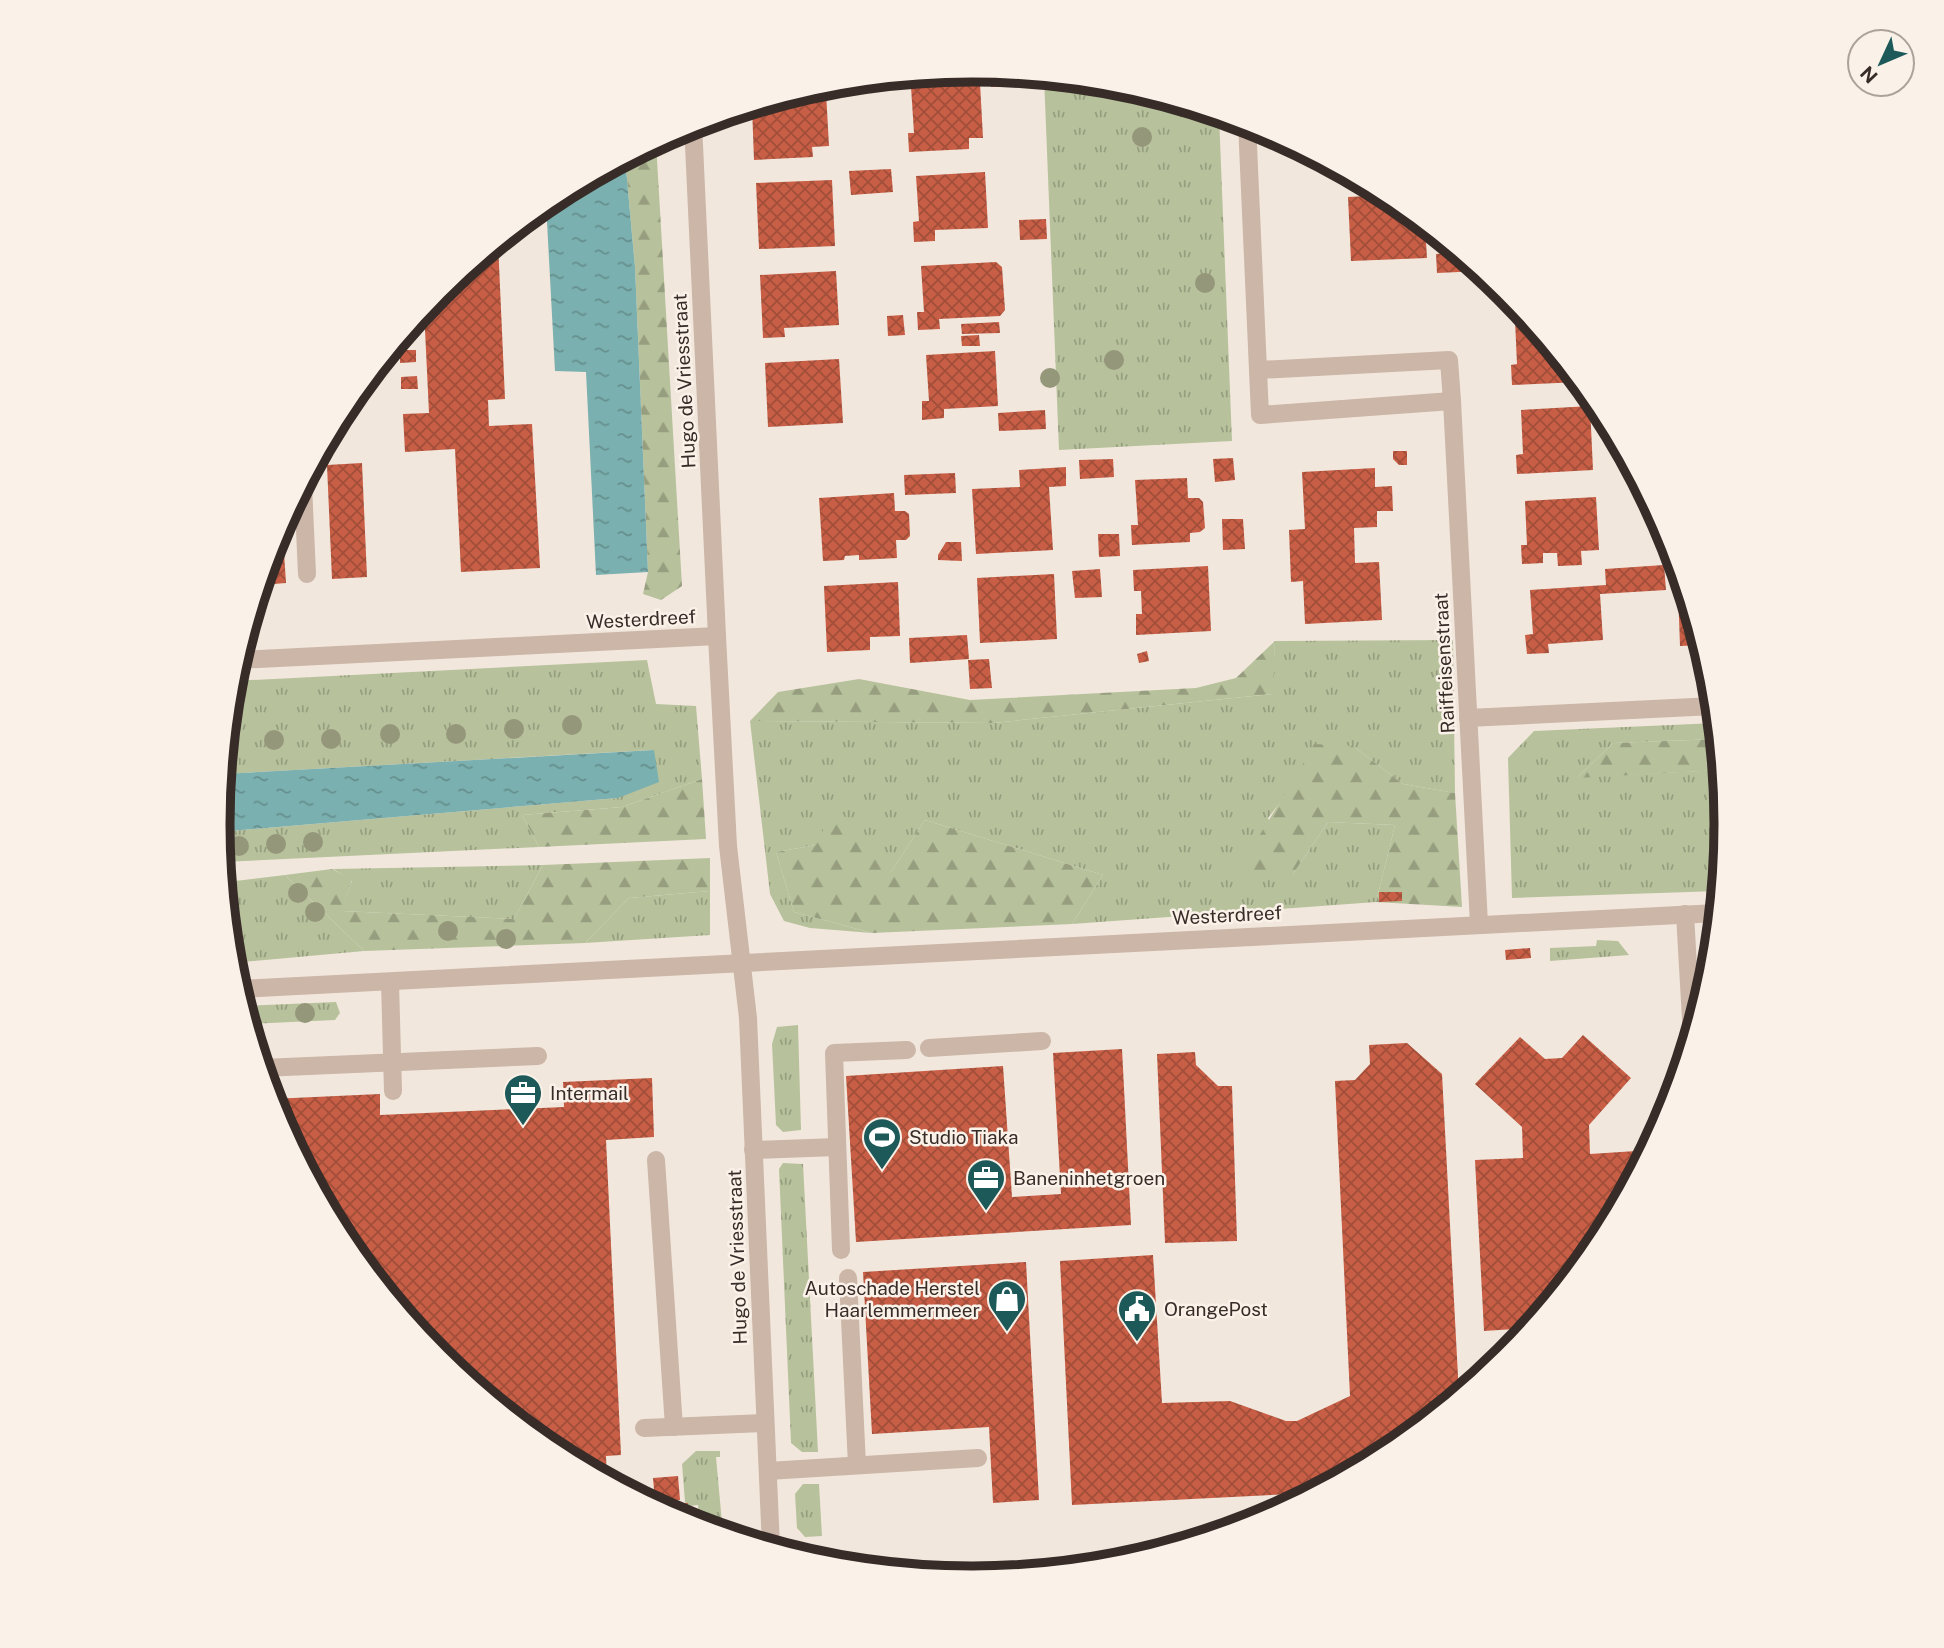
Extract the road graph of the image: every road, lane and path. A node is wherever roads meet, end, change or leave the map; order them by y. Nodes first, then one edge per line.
1 (1248, 136) edge
2 (694, 137) edge
3 (1259, 370) junction
4 (1452, 401) junction
5 (304, 503) edge
6 (307, 574) dead end
7 (717, 636) junction
8 (250, 659) edge
9 (1704, 707) edge
10 (1468, 718) junction
11 (1708, 913) edge
12 (1685, 914) junction
13 (1479, 924) junction
14 (740, 965) junction
15 (390, 983) junction
16 (250, 989) edge
17 (1690, 1006) edge
18 (1042, 1041) dead end
19 (929, 1048) dead end
20 (907, 1050) dead end
21 (538, 1056) dead end
22 (392, 1063) junction
23 (272, 1068) edge
24 (393, 1091) dead end
25 (837, 1147) junction
26 (753, 1150) junction
27 (656, 1160) dead end
28 (841, 1250) dead end
29 (848, 1278) dead end
30 (765, 1423) junction
31 (674, 1427) junction
32 (644, 1428) dead end
33 (978, 1458) dead end
34 (857, 1465) junction
35 (768, 1471) junction
36 (771, 1537) edge

1 - 3 street
2 - 7 street, Hugo de Vriesstraat
3 - 4 street, Raiffeisenstraat
3 - 4 street
4 - 10 street, Raiffeisenstraat
5 - 6 street
7 - 8 street, Westerdreef
7 - 14 street, Westerdreef
9 - 10 street
10 - 13 street, Raiffeisenstraat
11 - 12 street, Westerdreef
12 - 13 street, Westerdreef
12 - 17 street
13 - 14 street, Westerdreef
14 - 15 street, Westerdreef
14 - 26 street, Hugo de Vriesstraat
15 - 16 street, Westerdreef
15 - 22 street
18 - 19 street
20 - 25 street
21 - 22 street
22 - 23 street
22 - 24 street
25 - 26 street
25 - 28 street
26 - 30 street, Hugo de Vriesstraat
27 - 31 street
29 - 34 street
30 - 31 street
30 - 35 street, Hugo de Vriesstraat
31 - 32 street
33 - 34 street
34 - 35 street
35 - 36 street, Hugo de Vriesstraat

